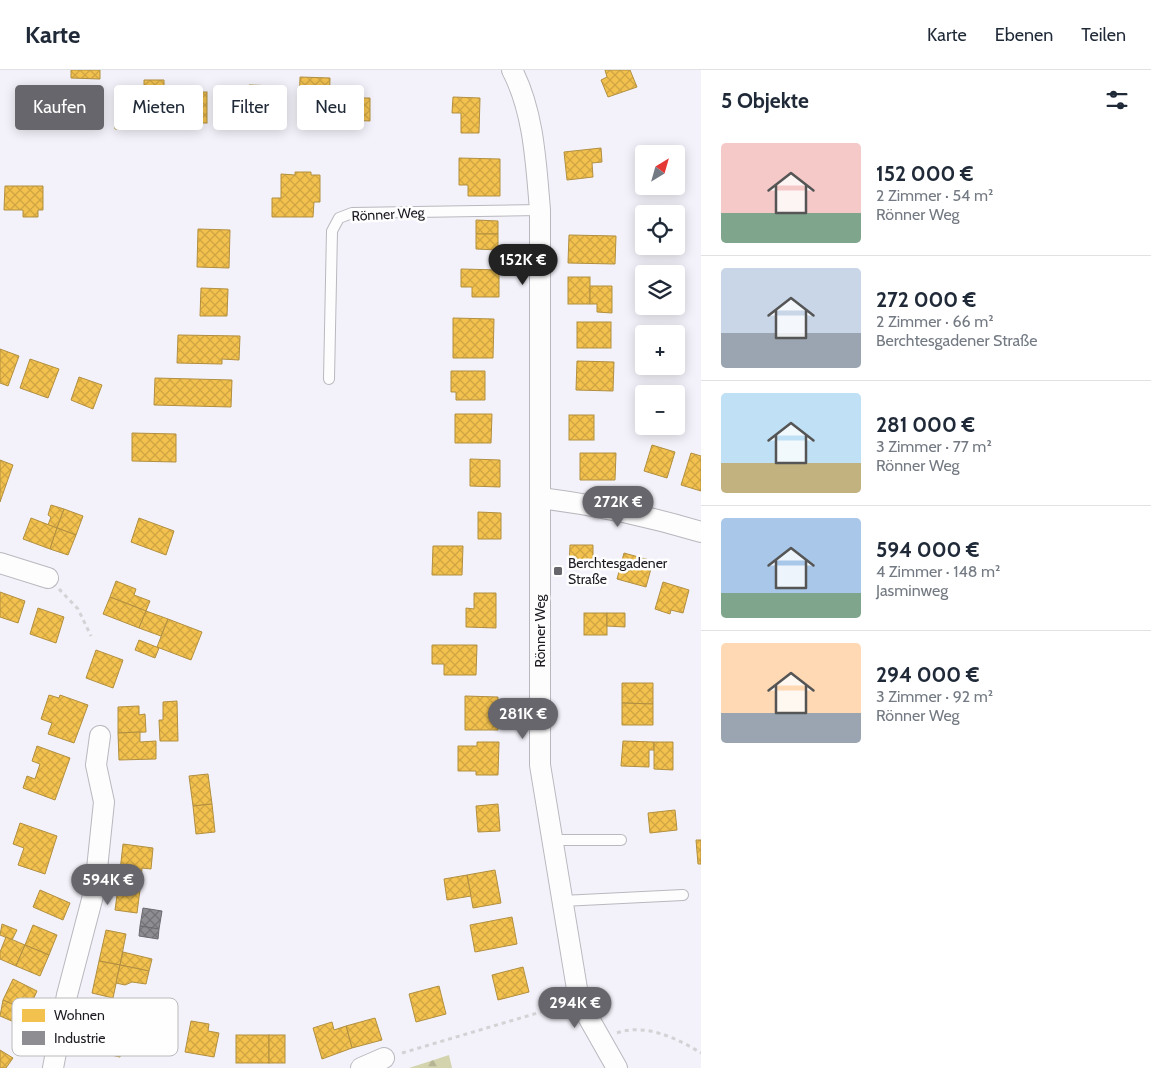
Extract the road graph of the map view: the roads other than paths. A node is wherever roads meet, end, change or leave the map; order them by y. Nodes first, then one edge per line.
1 (512, 70) edge
2 (540, 210) junction
3 (329, 379) dead end
4 (541, 498) junction
5 (701, 532) edge
6 (0, 563) edge
7 (48, 578) road end
8 (100, 736) dead end
9 (552, 840) junction
10 (622, 840) dead end
11 (683, 895) dead end
12 (562, 901) junction
13 (66, 998) edge
14 (384, 1058) road end
15 (361, 1068) edge
16 (617, 1068) edge

1 - 2 street, Rönner Weg
2 - 3 lane, Rönner Weg
2 - 4 street, Rönner Weg
4 - 5 street
4 - 9 street, Rönner Weg
6 - 7 street
8 - 13 street
9 - 10 lane
9 - 12 street, Rönner Weg
11 - 12 lane
12 - 16 street, Rönner Weg
14 - 15 street

